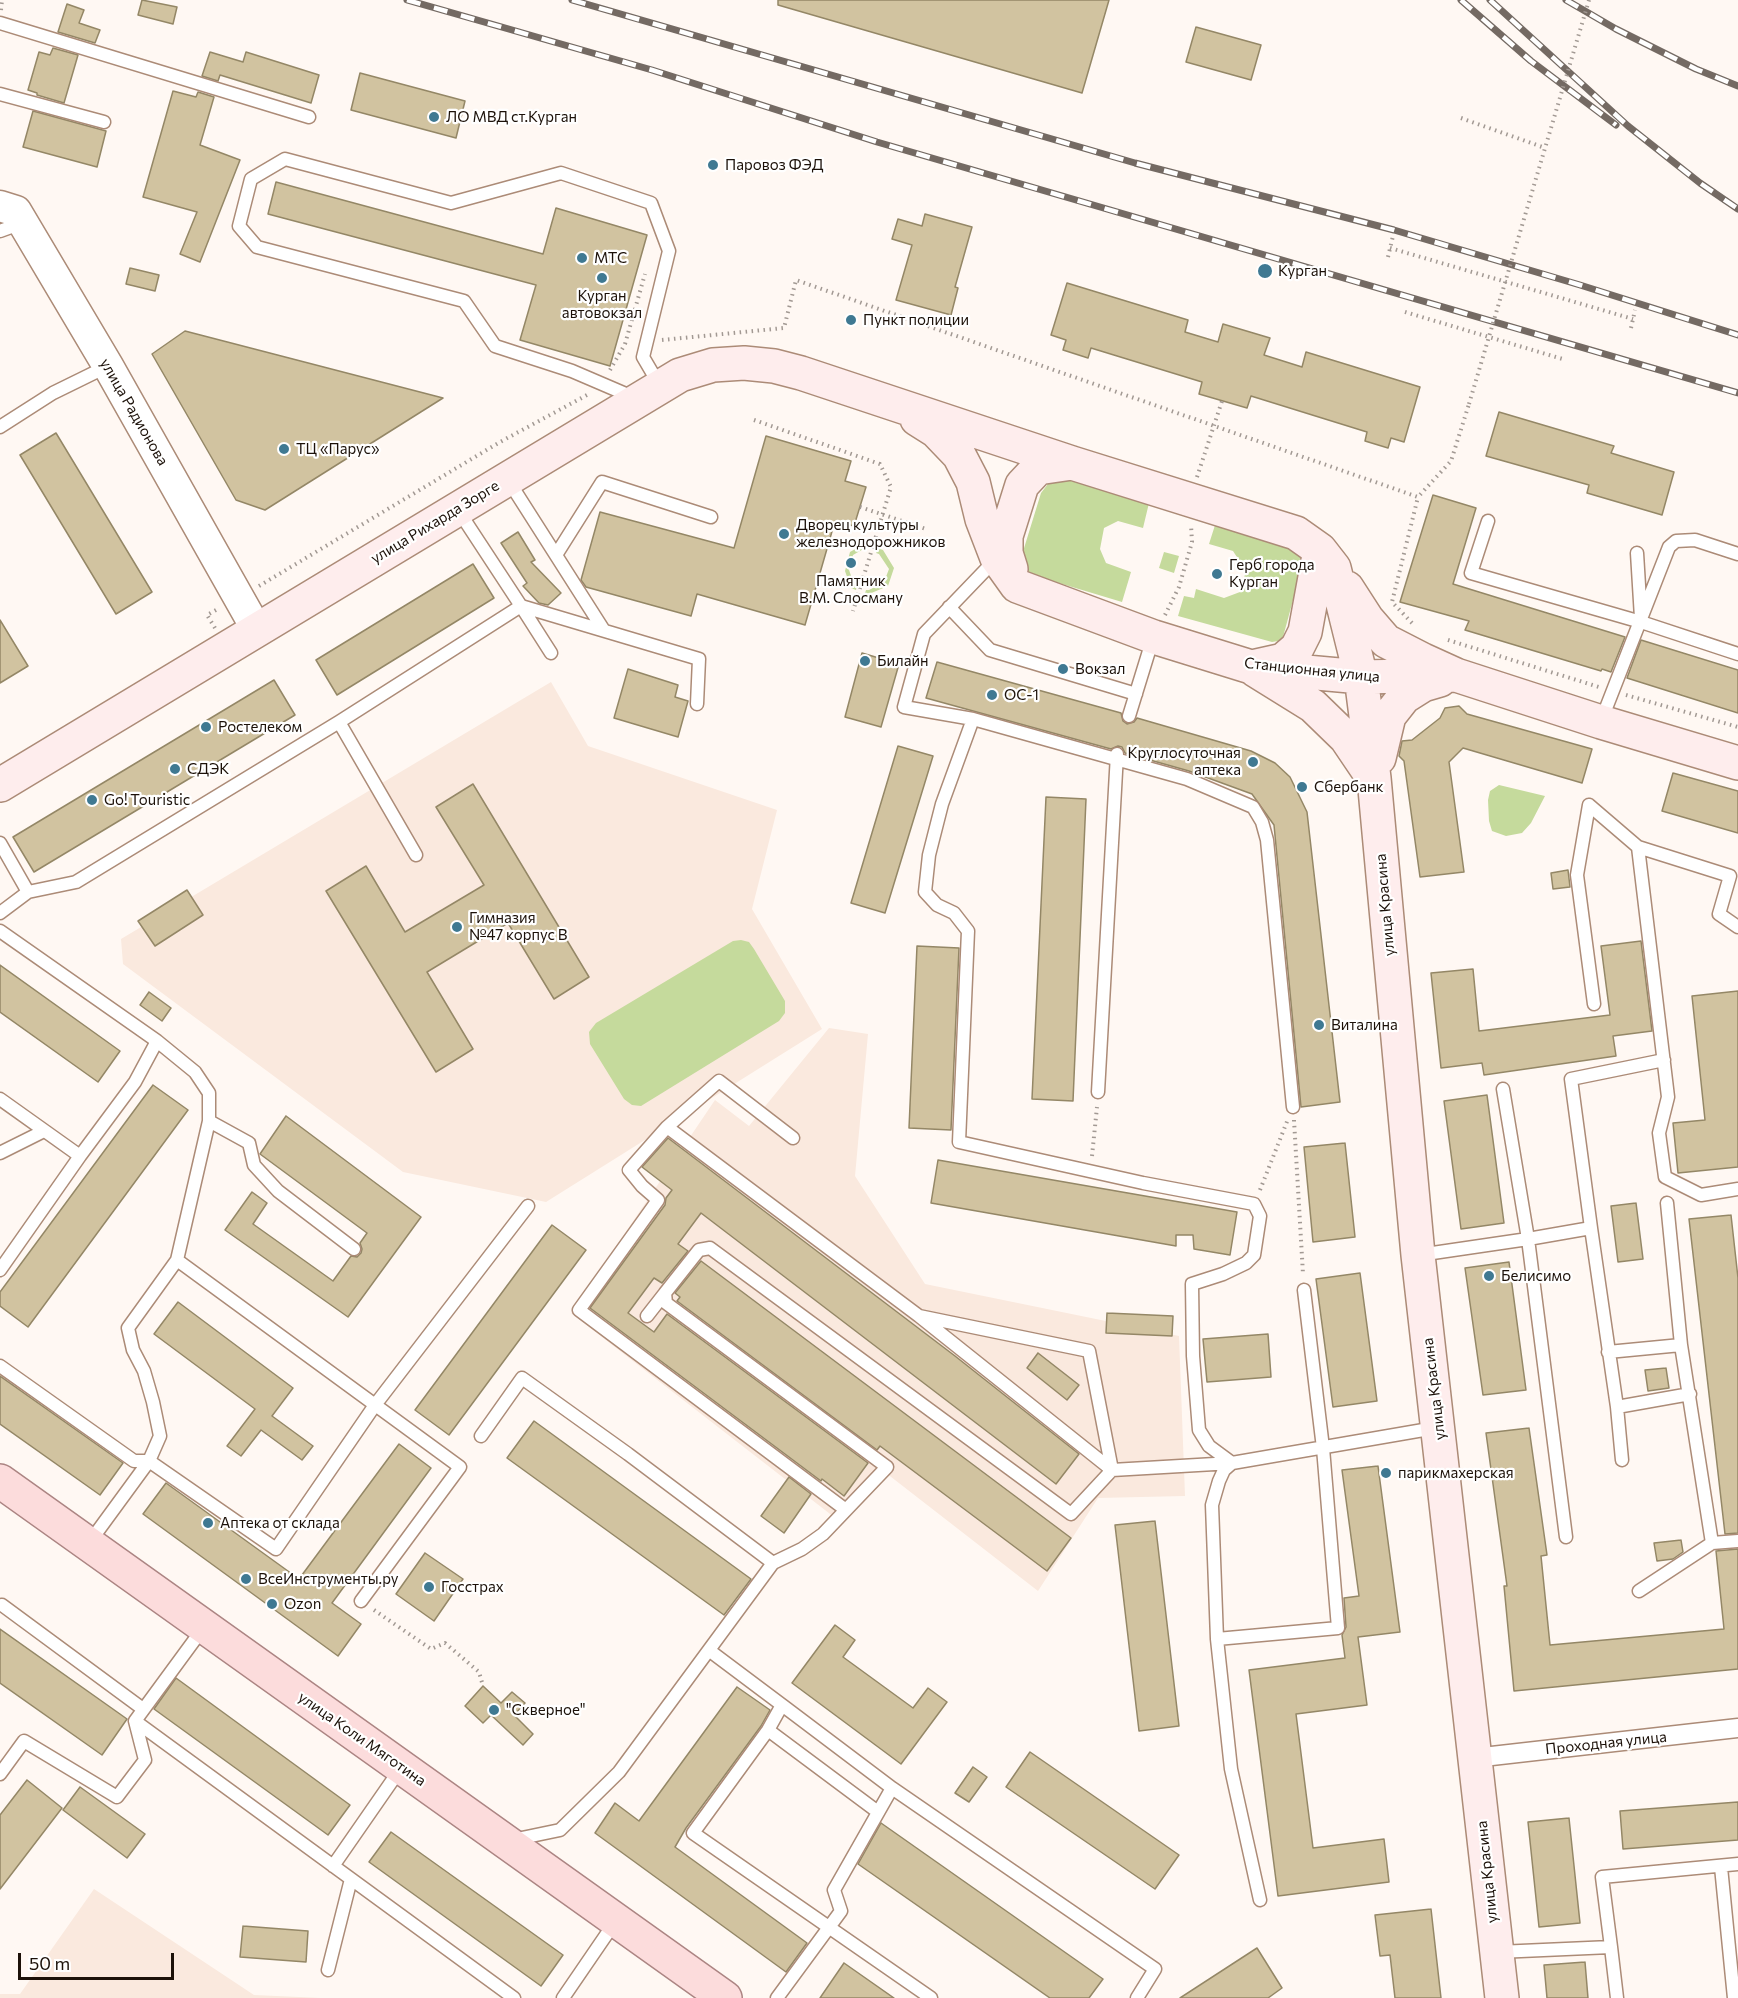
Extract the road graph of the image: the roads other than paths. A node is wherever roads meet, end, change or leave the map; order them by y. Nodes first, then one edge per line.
1 (0, 23) edge
2 (0, 94) edge
3 (309, 117) dead end
4 (104, 122) dead end
5 (8, 220) edge
6 (108, 366) junction
7 (650, 393) junction
8 (896, 405) junction
9 (0, 427) edge
10 (1072, 463) junction
11 (507, 479) junction
12 (457, 509) junction
13 (711, 517) dead end
14 (1488, 521) dead end
15 (1317, 551) junction
16 (1637, 553) dead end
17 (1738, 554) edge
18 (556, 555) junction
19 (997, 558) junction
20 (1017, 586) junction
21 (521, 606) junction
22 (949, 607) junction
23 (1641, 622) junction
24 (603, 629) junction
25 (257, 630) junction
26 (1154, 637) junction
27 (551, 653) dead end
28 (1738, 654) edge
29 (1251, 667) junction
30 (1456, 675) junction
31 (1361, 677) junction
32 (1136, 694) junction
33 (697, 704) dead end
34 (1129, 716) dead end
35 (973, 719) junction
36 (339, 722) junction
37 (1601, 722) junction
38 (1117, 756) junction
39 (1738, 762) edge
40 (1374, 778) junction
41 (0, 785) edge
42 (0, 843) edge
43 (1638, 846) junction
44 (416, 855) dead end
45 (28, 892) junction
46 (0, 913) edge
47 (1738, 927) edge
48 (0, 931) edge
49 (1594, 1004) dead end
50 (157, 1041) junction
51 (1664, 1060) junction
52 (1503, 1089) dead end
53 (1098, 1092) road end
54 (0, 1099) edge
55 (1293, 1107) road end
56 (208, 1121) junction
57 (667, 1127) junction
58 (44, 1131) junction
59 (793, 1138) dead end
60 (0, 1153) edge
61 (80, 1156) junction
62 (1738, 1189) edge
63 (1667, 1203) dead end
64 (528, 1206) dead end
65 (1591, 1228) junction
66 (1528, 1239) junction
67 (354, 1249) dead end
68 (1418, 1255) junction
69 (177, 1260) junction
70 (0, 1270) edge
71 (1304, 1290) road end
72 (665, 1293) junction
73 (647, 1316) dead end
74 (919, 1316) junction
75 (1681, 1345) junction
76 (1608, 1352) junction
77 (0, 1366) edge
78 (1689, 1394) junction
79 (375, 1405) junction
80 (1617, 1407) junction
81 (1438, 1427) junction
82 (481, 1437) dead end
83 (1323, 1448) junction
84 (1622, 1460) dead end
85 (149, 1461) junction
86 (1232, 1463) junction
87 (1112, 1470) junction
88 (0, 1481) edge
89 (846, 1510) junction
90 (1566, 1537) dead end
91 (1738, 1541) edge
92 (1712, 1543) junction
93 (89, 1544) junction
94 (773, 1563) junction
95 (1639, 1591) dead end
96 (361, 1601) road end
97 (2, 1605) dead end
98 (204, 1626) junction
99 (1217, 1640) junction
100 (710, 1651) junction
101 (782, 1705) junction
102 (144, 1709) junction
103 (135, 1721) junction
104 (1738, 1728) edge
105 (768, 1730) junction
106 (1474, 1758) junction
107 (401, 1767) junction
108 (0, 1774) edge
109 (892, 1788) junction
110 (878, 1812) junction
111 (505, 1841) junction
112 (1738, 1864) edge
113 (333, 1866) junction
114 (1721, 1867) junction
115 (351, 1879) junction
116 (1260, 1900) dead end
117 (616, 1920) junction
118 (829, 1928) junction
119 (1611, 1947) junction
120 (1496, 1952) junction
121 (328, 1970) dead end
122 (514, 1998) edge
123 (563, 1998) edge
124 (725, 1998) edge
125 (777, 1998) edge
126 (931, 1998) edge
127 (1137, 1998) edge
128 (1502, 1998) edge
129 (1617, 1998) edge
130 (1734, 1998) edge

1 - 3 lane
2 - 4 lane
5 - 6 street, улица Радионова
6 - 9 lane
6 - 25 street, улица Радионова
7 - 7 lane
7 - 8 main road, улица Рихарда Зорге
7 - 11 main road, улица Рихарда Зорге
8 - 10 main road
8 - 19 main road
10 - 15 main road
10 - 20 main road
11 - 12 main road, улица Рихарда Зорге
11 - 18 lane
12 - 21 lane
12 - 25 main road, улица Рихарда Зорге
13 - 18 lane
14 - 23 lane
15 - 29 main road
15 - 30 main road, Станционная улица
15 - 31 main road
16 - 23 lane
17 - 23 lane
18 - 24 lane
19 - 20 main road
19 - 22 lane
20 - 26 main road, Станционная улица
21 - 24 lane
21 - 27 lane
21 - 36 lane
22 - 32 lane
22 - 35 lane
23 - 28 lane
23 - 37 lane
24 - 33 lane
25 - 41 main road, улица Рихарда Зорге
26 - 29 main road, Станционная улица
26 - 32 lane
29 - 31 main road, Станционная улица
29 - 40 main road
30 - 31 main road, Станционная улица
30 - 37 main road, Станционная улица
30 - 40 main road
31 - 40 main road, улица Красина
32 - 34 lane
35 - 38 lane
35 - 86 lane
36 - 44 lane
36 - 45 lane
37 - 39 main road, Станционная улица
38 - 53 lane
38 - 55 lane
40 - 68 main road, улица Красина
42 - 45 lane
43 - 47 lane
43 - 49 lane
43 - 51 lane
45 - 46 lane
48 - 50 lane
50 - 56 lane
50 - 61 lane
51 - 62 lane
51 - 65 lane
52 - 66 lane
54 - 58 lane
56 - 67 lane
56 - 69 lane
57 - 59 lane
57 - 74 lane
57 - 89 lane
58 - 60 lane
58 - 61 lane
61 - 70 lane
63 - 75 lane
64 - 79 lane
65 - 66 lane
65 - 76 lane
66 - 68 lane
66 - 90 lane
68 - 81 main road, улица Красина
69 - 79 lane
69 - 85 lane
71 - 83 lane
72 - 73 lane
72 - 87 lane
72 - 89 lane
74 - 87 lane
74 - 87 lane
75 - 76 lane
75 - 78 lane
76 - 80 lane
77 - 85 lane
78 - 80 lane
78 - 92 lane
79 - 85 lane
79 - 96 lane
80 - 84 lane
81 - 83 lane
81 - 106 main road, улица Красина
82 - 94 lane
83 - 86 lane
83 - 99 lane
85 - 93 lane
86 - 87 lane
86 - 99 lane
88 - 93 main road, улица Коли Мяготина
89 - 94 lane
91 - 92 lane
92 - 95 lane
93 - 98 main road, улица Коли Мяготина
94 - 100 lane
97 - 102 lane
98 - 102 lane
98 - 107 main road, улица Коли Мяготина
99 - 116 lane
100 - 101 lane
100 - 111 lane
101 - 105 lane
101 - 109 lane
102 - 103 lane
103 - 108 lane
103 - 113 lane
104 - 106 street, Проходная улица
105 - 110 lane
105 - 118 lane
106 - 120 main road, улица Красина
107 - 111 main road, улица Коли Мяготина
107 - 113 lane
109 - 110 lane
109 - 127 lane
110 - 118 lane
111 - 117 main road, улица Коли Мяготина
112 - 114 lane
113 - 115 lane
114 - 119 lane
114 - 130 lane
115 - 121 lane
115 - 122 lane
117 - 123 lane
117 - 124 main road, улица Коли Мяготина
118 - 125 lane
118 - 126 lane
119 - 120 lane
119 - 129 lane
120 - 128 main road, улица Красина

